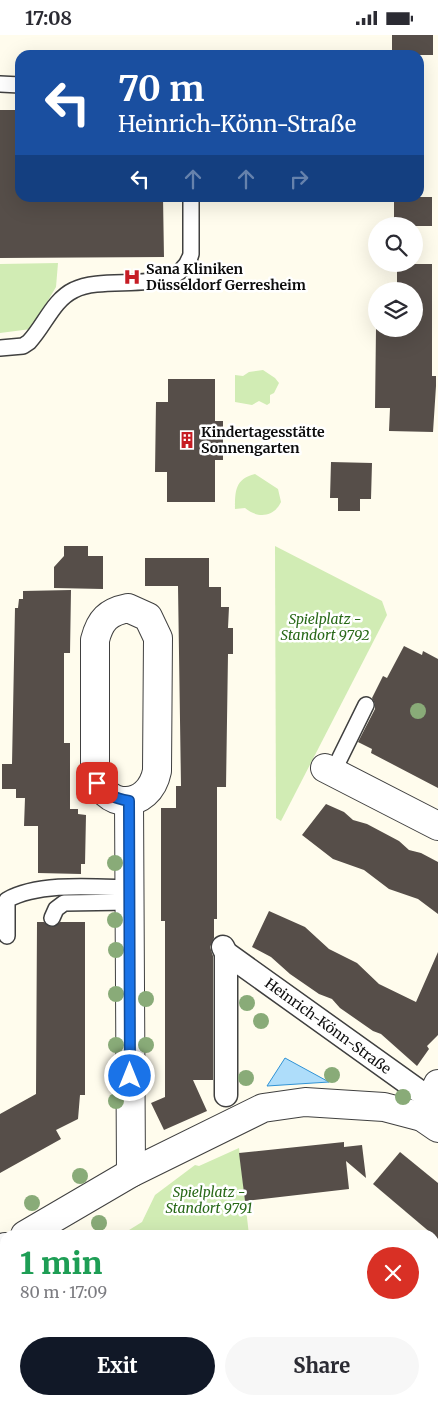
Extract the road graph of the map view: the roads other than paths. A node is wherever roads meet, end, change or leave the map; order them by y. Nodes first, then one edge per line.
1 (0, 84) edge
2 (15, 85) edge
3 (191, 202) edge
4 (0, 348) edge
5 (366, 705) dead end
6 (329, 770) joint
7 (129, 801) junction
8 (438, 826) edge
9 (130, 895) junction
10 (52, 918) dead end
11 (7, 936) dead end
12 (228, 1107) junction
13 (432, 1107) edge
14 (131, 1173) junction
15 (34, 1230) edge

1 - 2 lane
3 - 4 lane
5 - 6 lane
6 - 8 street
7 - 7 street
7 - 9 street
9 - 10 lane
9 - 11 lane
9 - 14 street
12 - 13 street, Heinrich-Könn-Straße
12 - 13 street, Heinrich-Könn-Straße
12 - 14 street, Heinrich-Könn-Straße
14 - 15 street, Heinrich-Könn-Straße

